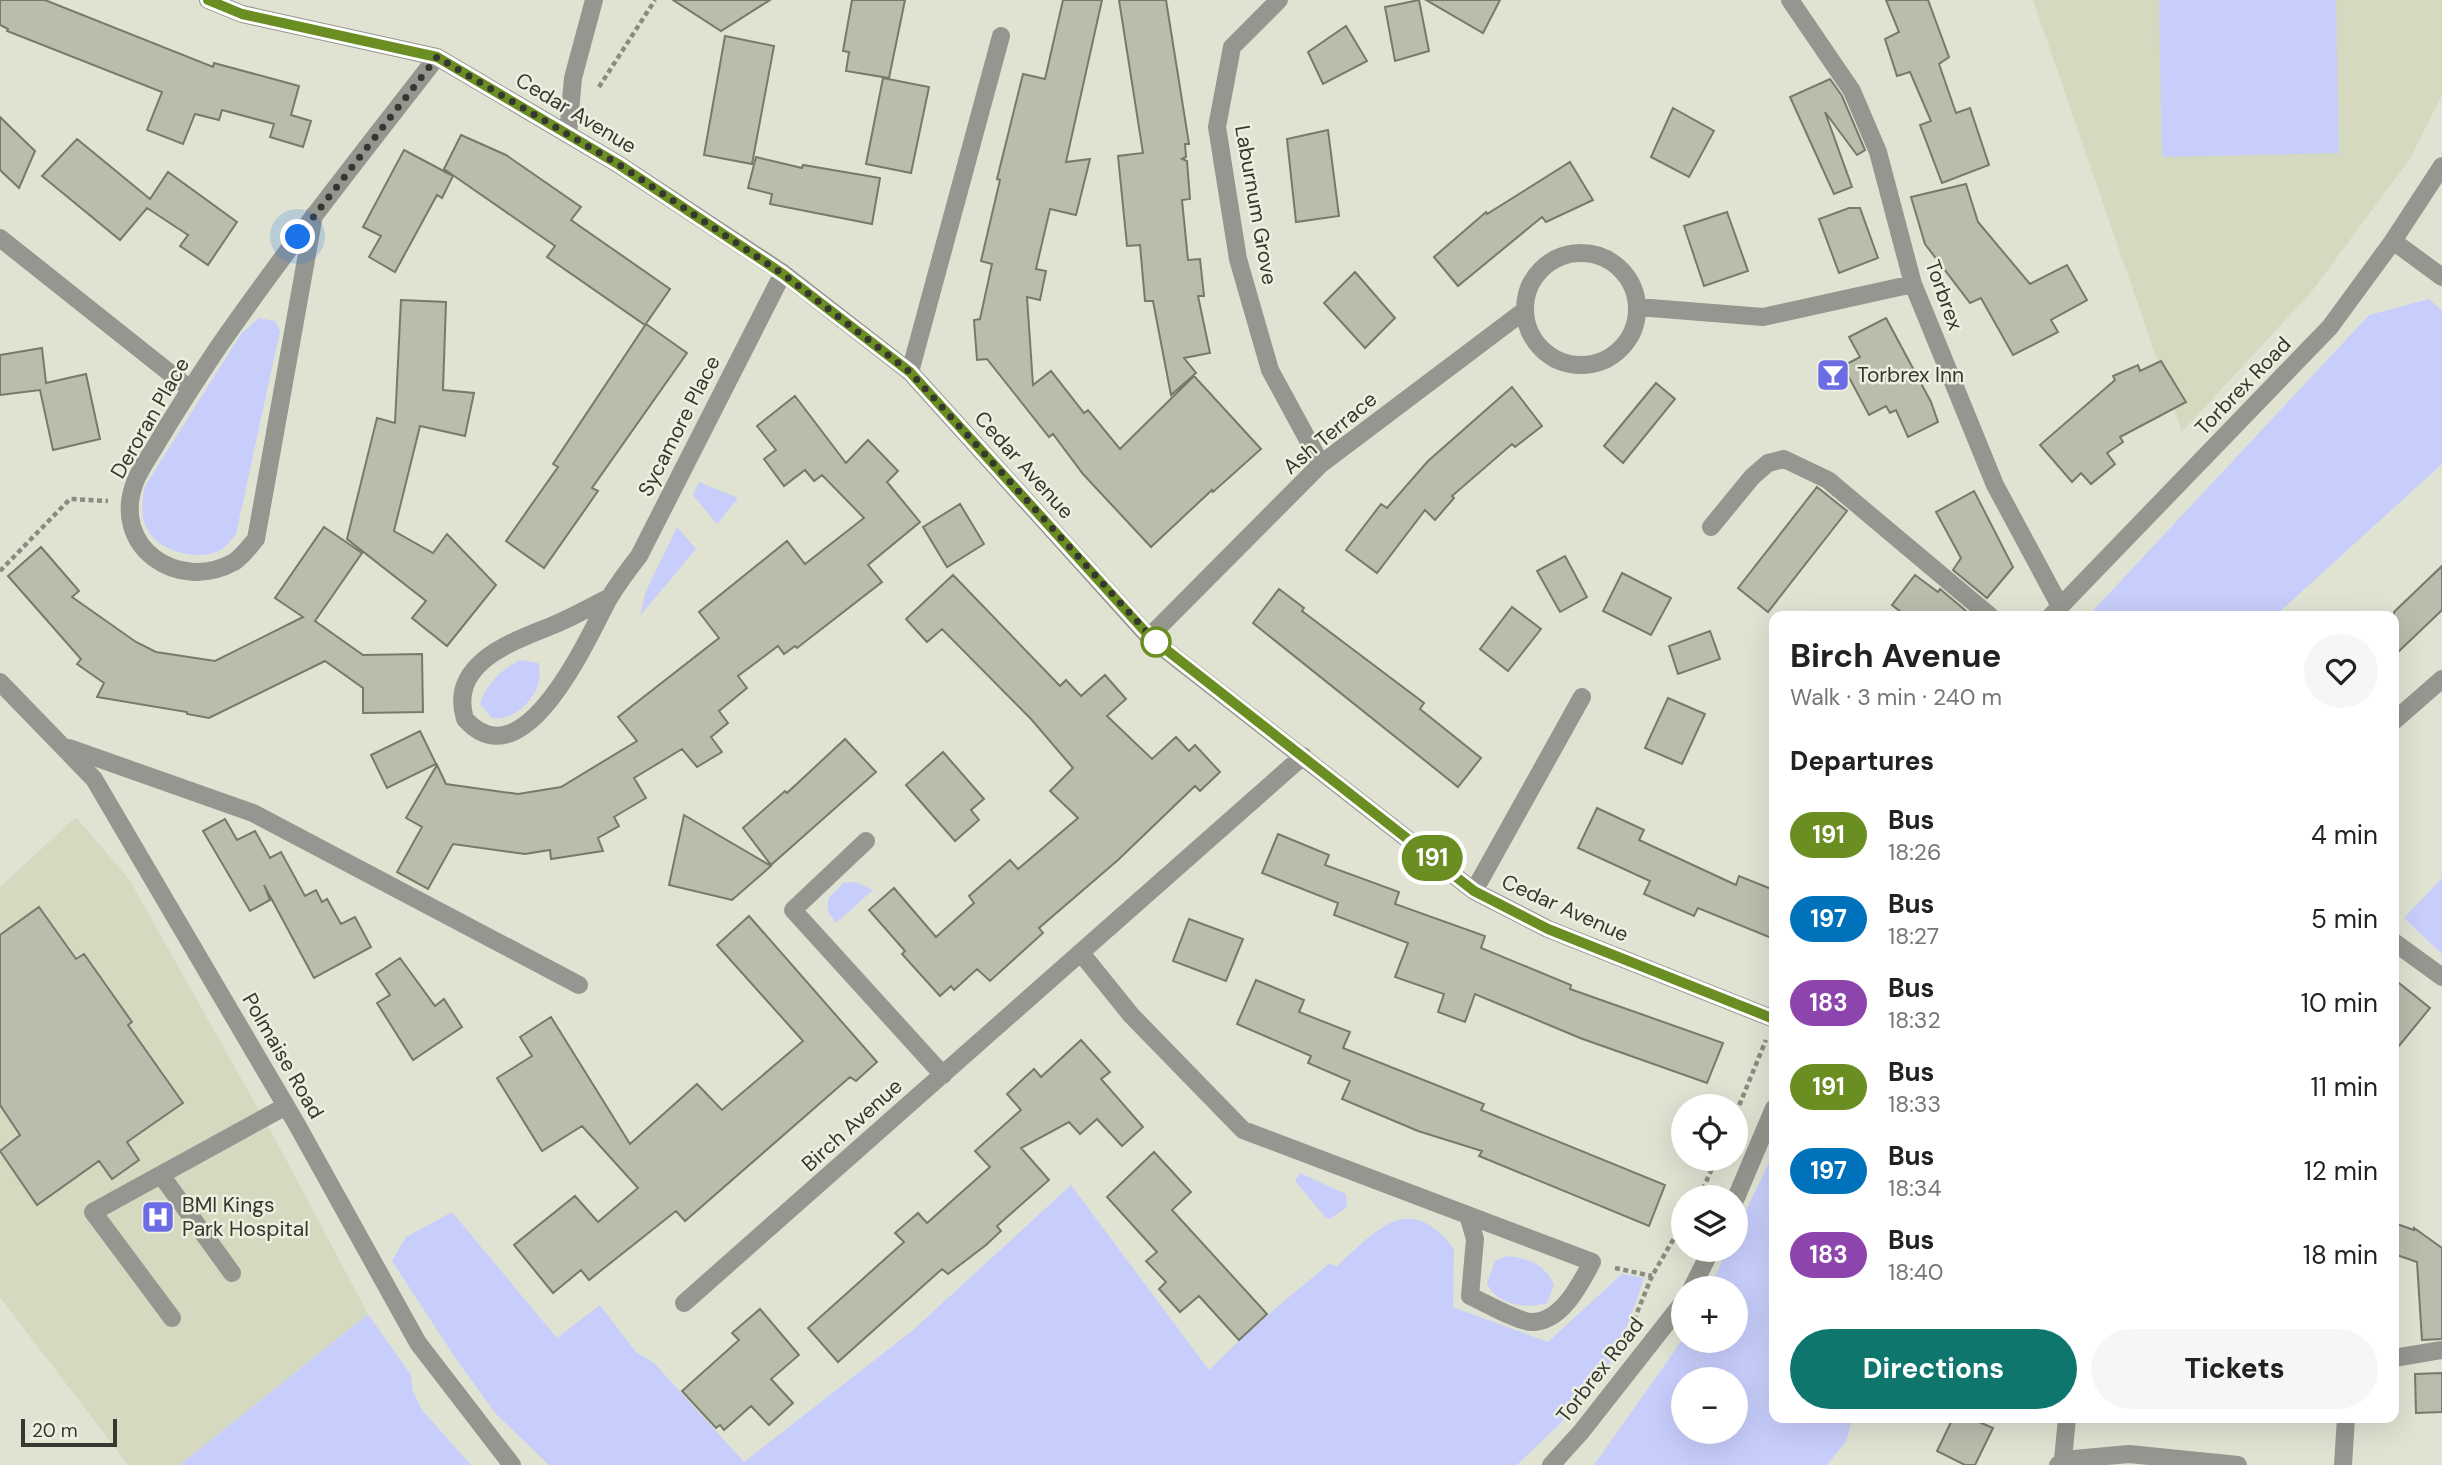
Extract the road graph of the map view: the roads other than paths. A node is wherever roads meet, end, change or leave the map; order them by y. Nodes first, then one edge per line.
1 (208, 0) edge
2 (594, 0) edge
3 (1279, 0) edge
4 (1790, 0) edge
5 (1001, 36) dead end
6 (437, 57) junction
7 (568, 134) junction
8 (2442, 166) edge
9 (314, 215) junction
10 (0, 238) edge
11 (2393, 242) junction
12 (783, 274) junction
13 (2442, 277) edge
14 (1913, 284) junction
15 (1638, 307) junction
16 (1524, 311) junction
17 (910, 372) junction
18 (190, 389) junction
19 (1321, 464) junction
20 (1712, 527) dead end
21 (610, 597) junction
22 (1984, 611) edge
23 (2055, 611) edge
24 (1150, 637) junction
25 (2442, 679) edge
26 (0, 682) edge
27 (1583, 696) dead end
28 (2399, 717) edge
29 (63, 746) junction
30 (1303, 756) junction
31 (866, 841) dead end
32 (1474, 891) junction
33 (2399, 946) edge
34 (1081, 953) junction
35 (2442, 977) edge
36 (579, 985) dead end
37 (1769, 1017) edge
38 (943, 1075) junction
39 (286, 1106) junction
40 (1769, 1120) edge
41 (161, 1175) junction
42 (1741, 1185) edge
43 (1468, 1215) junction
44 (232, 1273) dead end
45 (684, 1303) dead end
46 (172, 1318) dead end
47 (1671, 1318) edge
48 (2442, 1350) edge
49 (2399, 1357) edge
50 (2066, 1423) edge
51 (2346, 1423) edge
52 (2060, 1462) edge
53 (512, 1465) edge
54 (1551, 1465) edge
55 (2238, 1465) edge
56 (2343, 1465) edge

1 - 6 street, Cedar Avenue
2 - 7 street
3 - 19 street, Laburnum Grove
4 - 14 street, Torbrex
5 - 17 street
6 - 7 street, Cedar Avenue
6 - 9 street, Deroran Place
7 - 12 street, Cedar Avenue
8 - 11 street, Torbrex Road
9 - 18 street, Deroran Place
9 - 18 street, Deroran Place
10 - 18 street
11 - 13 street
11 - 23 street, Torbrex Road
12 - 17 street, Cedar Avenue
12 - 21 street, Sycamore Place
14 - 15 street
14 - 23 street, Torbrex
15 - 16 street
15 - 16 street
16 - 19 street, Ash Terrace
17 - 24 street, Cedar Avenue
19 - 24 street, Ash Terrace
20 - 22 street
21 - 21 street, Sycamore Place
24 - 30 street, Cedar Avenue
25 - 28 street
26 - 29 street, Polmaise Road
27 - 32 street
29 - 36 street
29 - 39 street, Polmaise Road
30 - 32 street, Cedar Avenue
30 - 34 street, Birch Avenue
31 - 38 street
32 - 37 street, Cedar Avenue
33 - 35 street
34 - 38 street, Birch Avenue
34 - 43 street
38 - 45 street, Birch Avenue
39 - 41 street
39 - 53 street, Polmaise Road
40 - 42 street
41 - 44 street
41 - 46 street
43 - 43 street
47 - 54 street, Torbrex Road
48 - 49 street
50 - 52 street
51 - 56 street
52 - 55 street

